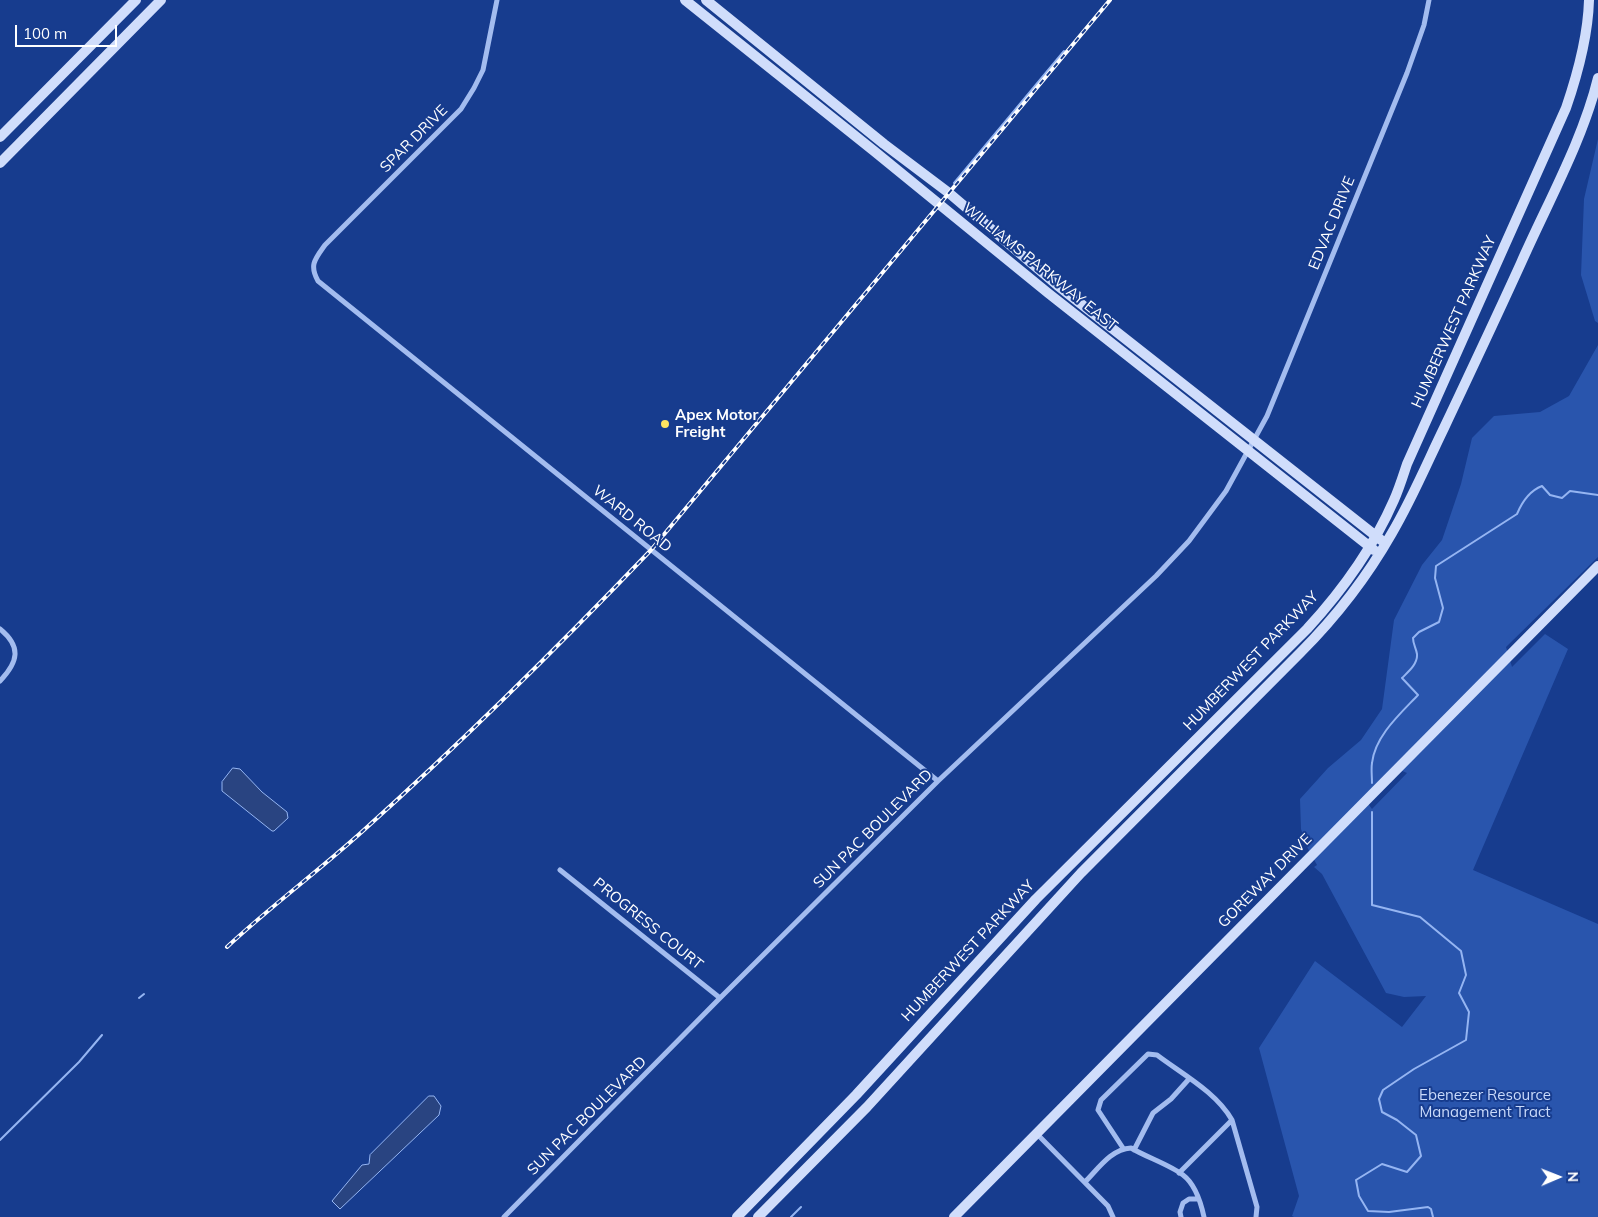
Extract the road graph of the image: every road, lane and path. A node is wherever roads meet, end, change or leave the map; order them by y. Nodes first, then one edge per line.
1 (136, 0) edge
2 (161, 0) edge
3 (496, 0) edge
4 (685, 0) edge
5 (706, 0) edge
6 (1429, 0) edge
7 (1589, 0) edge
8 (1598, 78) edge
9 (0, 137) edge
10 (0, 163) edge
11 (314, 274) joint
12 (1254, 439) junction
13 (1248, 451) junction
14 (1376, 536) junction
15 (1386, 543) junction
16 (1369, 546) junction
17 (1380, 554) junction
18 (1598, 566) edge
19 (0, 629) edge
20 (0, 681) edge
21 (938, 781) junction
22 (560, 870) dead end
23 (720, 998) junction
24 (1190, 1079) junction
25 (1232, 1120) junction
26 (1037, 1134) junction
27 (1123, 1148) junction
28 (1134, 1150) junction
29 (1179, 1173) junction
30 (1085, 1182) junction
31 (1198, 1199) junction
32 (504, 1217) edge
33 (737, 1217) edge
34 (758, 1217) edge
35 (954, 1217) edge
36 (1113, 1217) edge
37 (1181, 1217) edge
38 (1204, 1217) edge
39 (1256, 1217) edge

1 - 9 main road
2 - 10 main road
3 - 11 street, SPAR DRIVE
4 - 13 main road, WILLIAMS PARKWAY EAST
5 - 12 main road, WILLIAMS PARKWAY EAST
6 - 12 street, EDVAC DRIVE
7 - 14 main road, HUMBERWEST PARKWAY
8 - 15 main road, HUMBERWEST PARKWAY
11 - 21 street, WARD ROAD
12 - 13 street, EDVAC DRIVE
12 - 14 main road, WILLIAMS PARKWAY EAST
13 - 16 main road, WILLIAMS PARKWAY EAST
13 - 21 street, SUN PAC BOULEVARD
14 - 15 main road, WILLIAMS PARKWAY EAST
14 - 16 main road, HUMBERWEST PARKWAY
15 - 17 main road, HUMBERWEST PARKWAY
16 - 17 main road, WILLIAMS PARKWAY EAST
16 - 33 main road, HUMBERWEST PARKWAY
17 - 34 main road, HUMBERWEST PARKWAY
18 - 26 main road, GOREWAY DRIVE
19 - 20 street
21 - 23 street, SUN PAC BOULEVARD
22 - 23 street, PROGRESS COURT
23 - 32 street, SUN PAC BOULEVARD
24 - 25 street
24 - 27 street
24 - 28 street
25 - 29 street
25 - 39 street
26 - 30 street
26 - 35 main road, GOREWAY DRIVE
27 - 28 street
27 - 30 street
28 - 29 street
29 - 31 street
30 - 36 street
31 - 37 street
31 - 38 street

